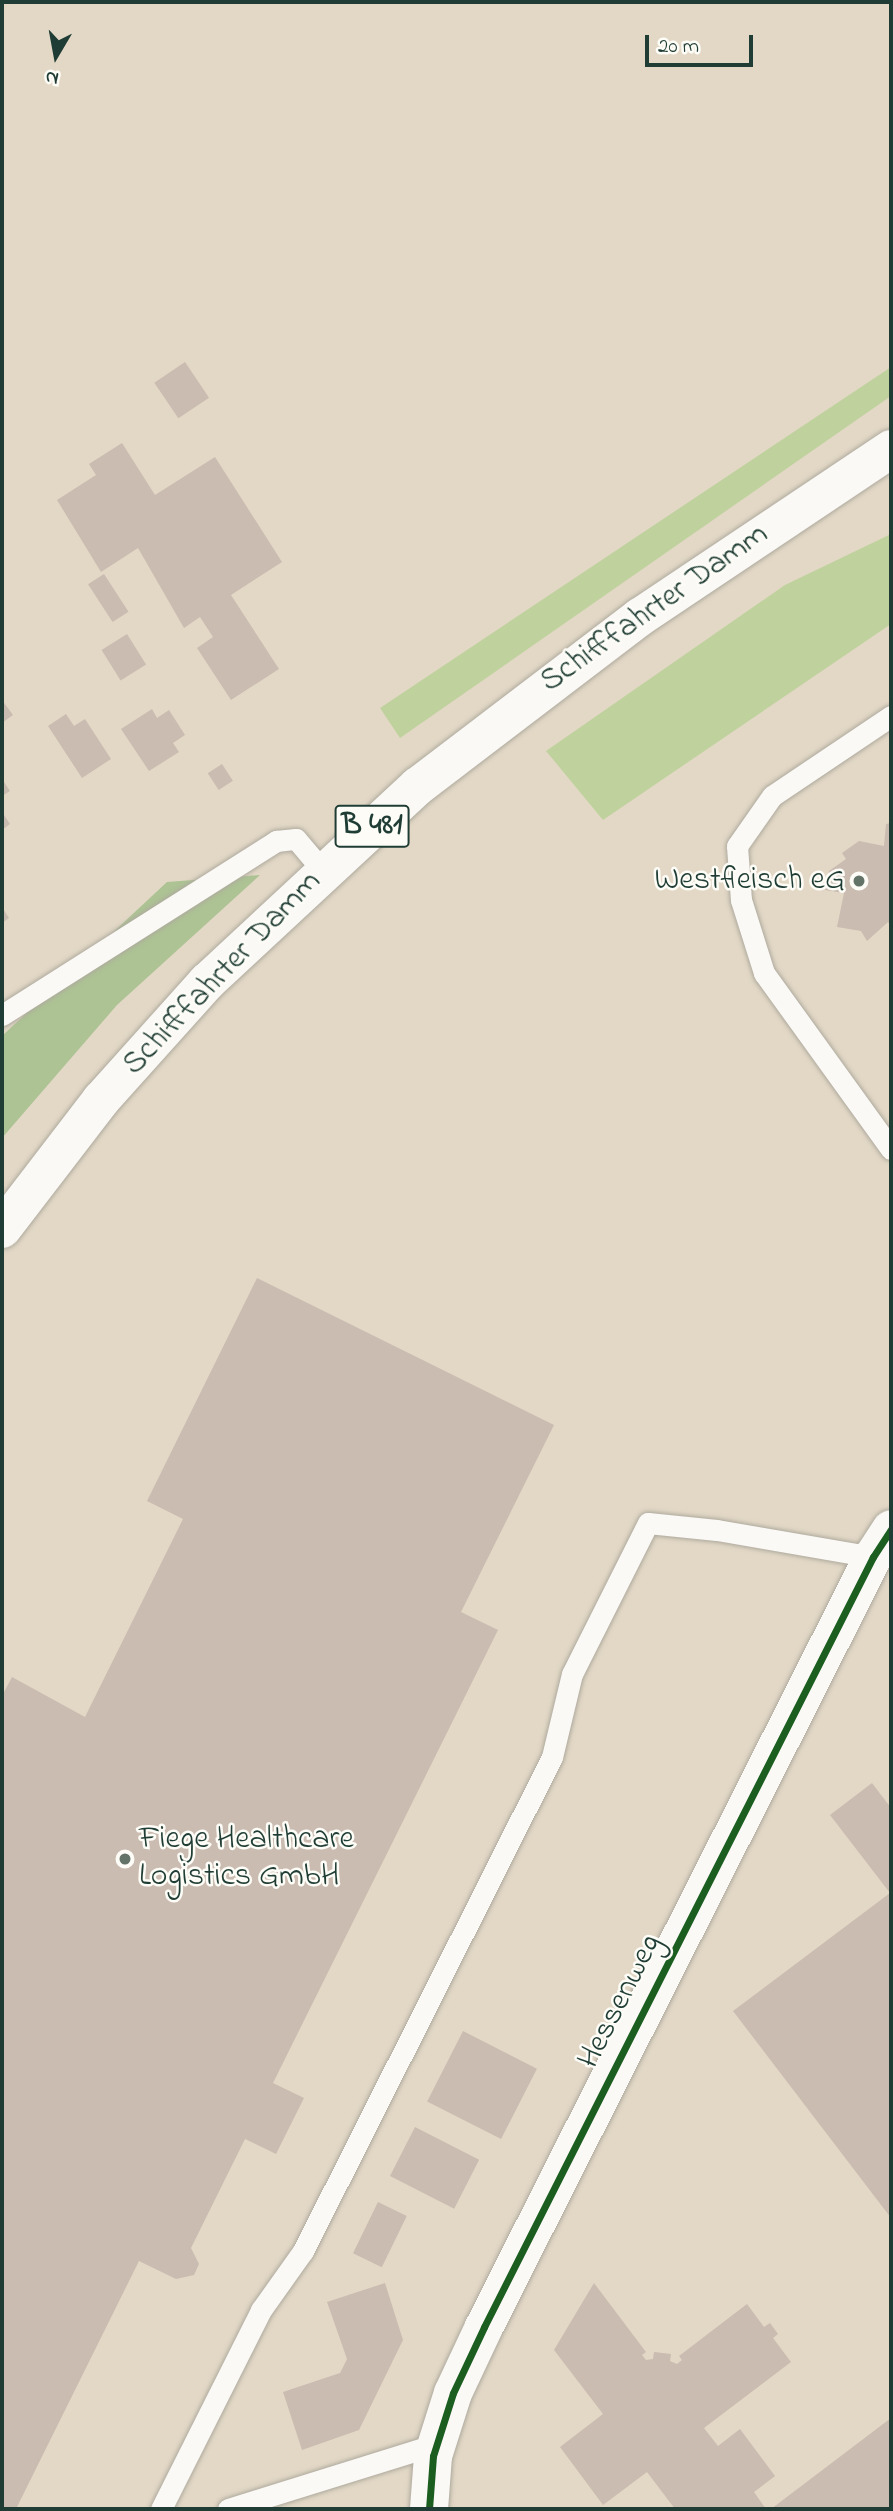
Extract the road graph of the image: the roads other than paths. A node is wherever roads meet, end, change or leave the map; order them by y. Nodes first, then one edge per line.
1 (891, 449) edge
2 (891, 466) edge
3 (813, 501) junction
4 (891, 716) edge
5 (323, 871) junction
6 (2, 1014) edge
7 (891, 1149) edge
8 (2, 1229) edge
9 (882, 1543) edge
10 (437, 2444) junction
11 (161, 2509) edge
12 (228, 2509) edge
13 (429, 2509) edge

1 - 3 main road, Schifffahrter Damm / B 481
2 - 3 main road, Schifffahrter Damm / B 481
3 - 5 main road, Schifffahrter Damm / B 481
4 - 7 lane
5 - 6 lane
5 - 8 main road, Schifffahrter Damm / B 481
9 - 10 main road, Hessenweg
9 - 11 lane
10 - 12 lane
10 - 13 main road, Hessenweg

